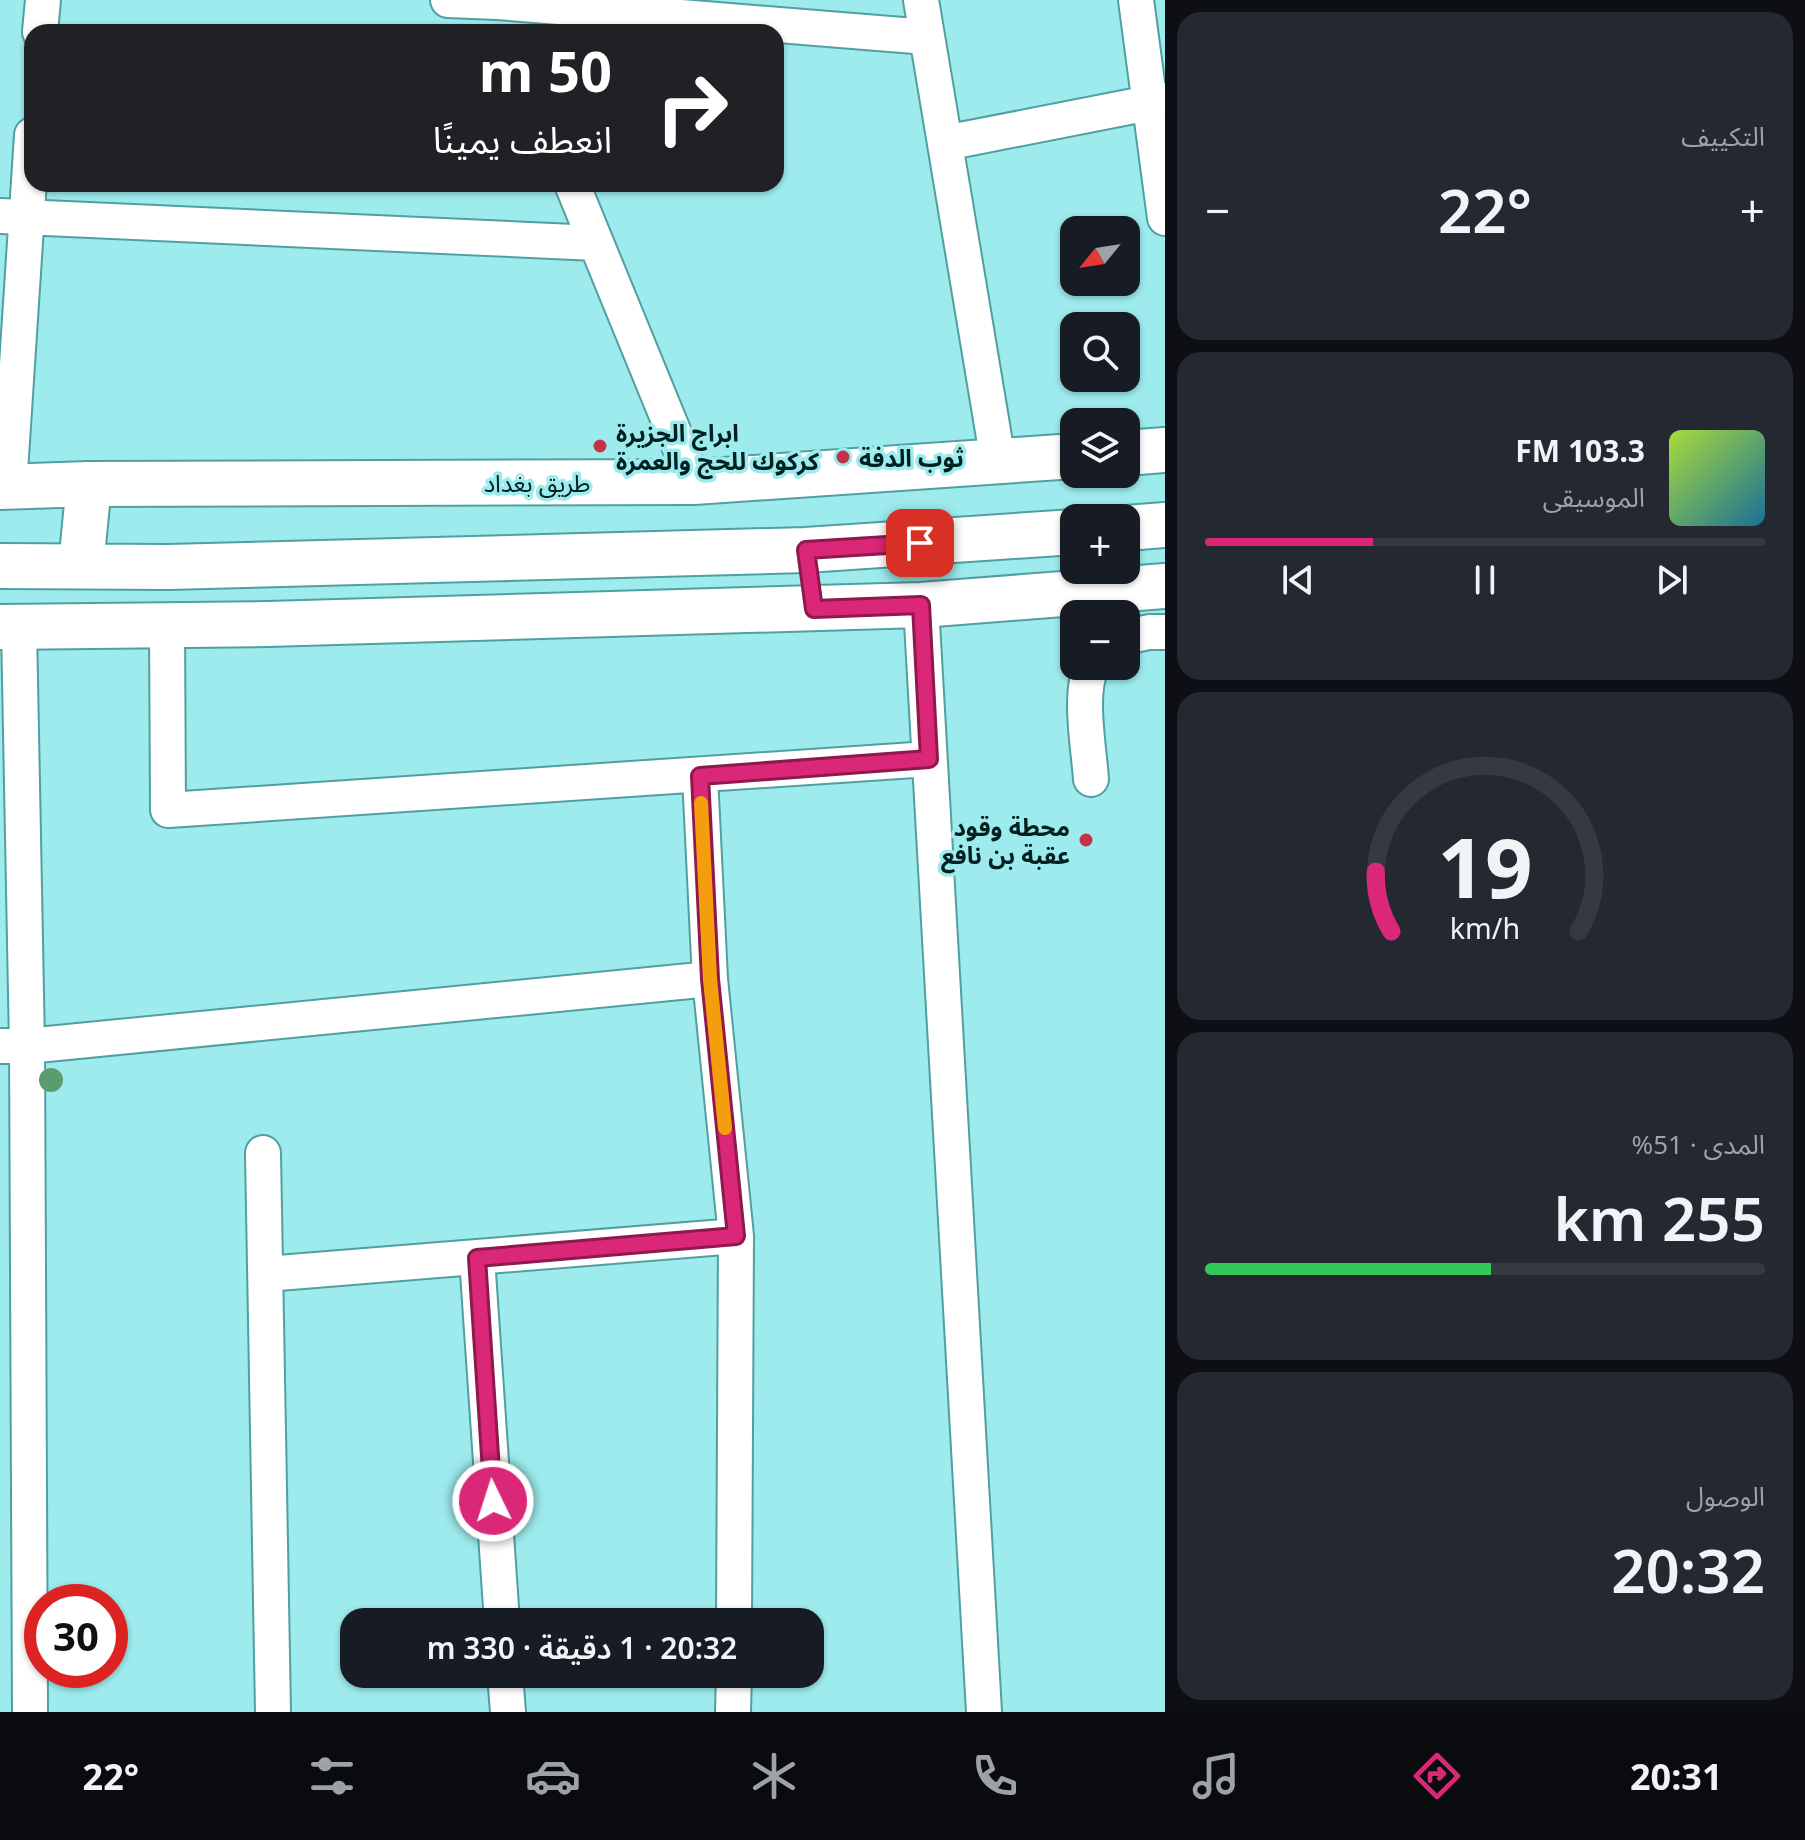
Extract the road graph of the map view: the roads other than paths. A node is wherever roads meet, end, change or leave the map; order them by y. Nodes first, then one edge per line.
1 (43, 0) edge
2 (448, 0) edge
3 (921, 0) edge
4 (1136, 0) edge
5 (708, 10) edge
6 (501, 11) edge
7 (41, 24) edge
8 (927, 37) junction
9 (1157, 101) edge
10 (945, 143) junction
11 (24, 170) edge
12 (575, 192) edge
13 (13, 217) edge
14 (1165, 218) edge
15 (596, 243) junction
16 (1165, 450) edge
17 (1140, 452) edge
18 (1060, 457) edge
19 (998, 461) junction
20 (694, 482) junction
21 (89, 484) junction
22 (4, 487) edge
23 (1165, 525) edge
24 (1140, 527) edge
25 (1060, 533) edge
26 (806, 550) junction
27 (263, 564) junction
28 (81, 565) junction
29 (0, 566) edge
30 (1165, 586) edge
31 (932, 604) junction
32 (814, 609) junction
33 (268, 624) junction
34 (167, 625) junction
35 (10, 627) edge
36 (1165, 632) edge
37 (1140, 634) edge
38 (1087, 680) edge
39 (929, 759) junction
40 (700, 776) junction
41 (1091, 779) dead end
42 (710, 979) junction
43 (14, 1046) edge
44 (263, 1153) dead end
45 (736, 1236) junction
46 (477, 1258) junction
47 (266, 1274) junction
48 (501, 1608) edge
49 (734, 1608) edge
50 (506, 1688) edge
51 (734, 1688) edge
52 (30, 1712) edge
53 (273, 1712) edge
54 (508, 1712) edge
55 (733, 1712) edge
56 (984, 1712) edge

1 - 7 street
2 - 6 street
3 - 8 street
4 - 9 street
5 - 6 street
5 - 8 street
8 - 10 street
9 - 10 street
9 - 14 street
10 - 19 street
11 - 13 street
12 - 15 street
13 - 15 street
13 - 22 street
15 - 20 street
16 - 17 main road
18 - 19 main road, طريق بغداد
19 - 20 main road, طريق بغداد
20 - 21 main road, طريق بغداد
21 - 22 main road, طريق بغداد
21 - 28 main road
23 - 24 main road
25 - 26 main road
26 - 27 main road
26 - 32 main road
27 - 28 main road
27 - 33 main road
28 - 29 main road
30 - 31 main road
31 - 32 main road
31 - 39 street
32 - 33 main road
33 - 34 main road
34 - 35 main road
34 - 40 street
35 - 43 street
36 - 37 street
38 - 41 street
39 - 40 street
39 - 56 street
40 - 42 street
42 - 43 street
42 - 45 street
43 - 52 street
44 - 47 street
45 - 46 street
45 - 49 street
46 - 47 street
46 - 48 street
47 - 53 street
50 - 54 street
51 - 55 street

